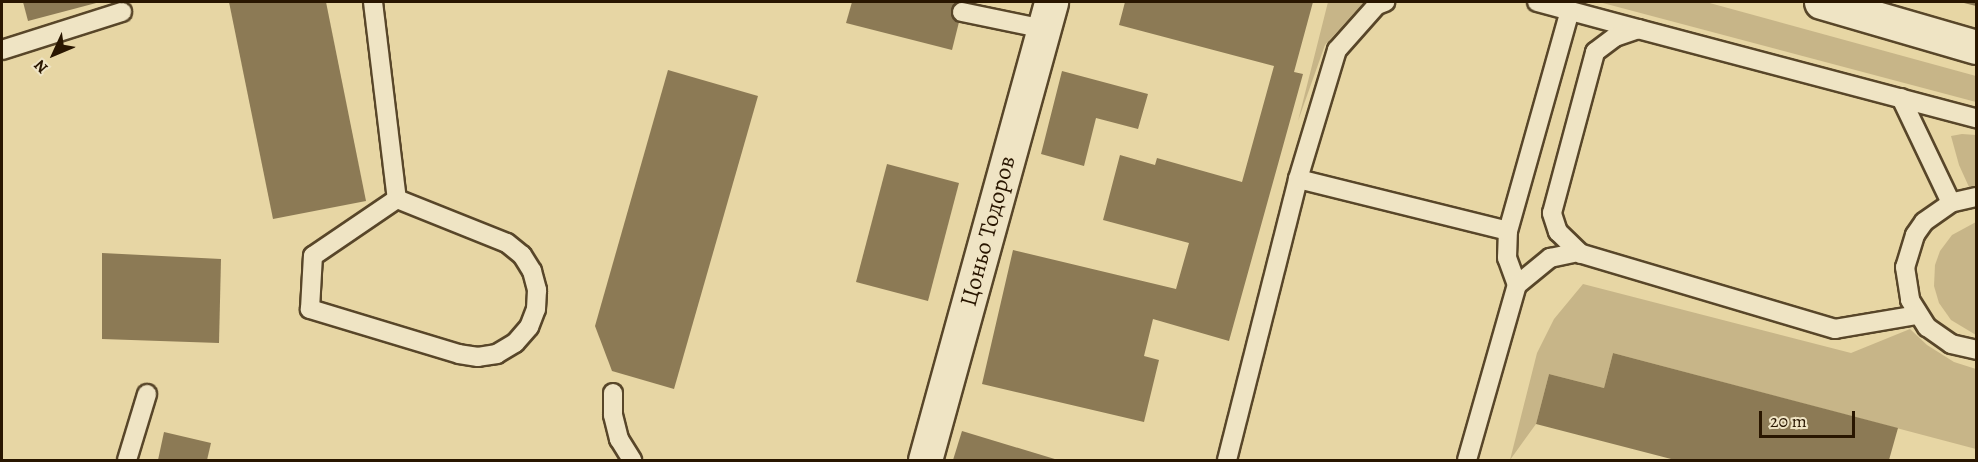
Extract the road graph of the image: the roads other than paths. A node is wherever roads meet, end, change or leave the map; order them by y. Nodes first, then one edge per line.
1 (373, 2) edge
2 (1385, 2) edge
3 (1537, 2) edge
4 (1821, 2) edge
5 (1570, 11) junction
6 (122, 12) dead end
7 (962, 12) dead end
8 (1047, 16) edge
9 (1638, 29) junction
10 (1977, 46) edge
11 (2, 50) edge
12 (1901, 99) junction
13 (1977, 118) edge
14 (1298, 179) junction
15 (1977, 197) edge
16 (397, 200) junction
17 (1951, 203) junction
18 (1508, 231) junction
19 (1578, 252) junction
20 (1517, 285) junction
21 (1917, 315) junction
22 (1977, 350) edge
23 (613, 393) dead end
24 (147, 394) dead end
25 (127, 460) edge
26 (632, 460) edge
27 (926, 460) edge
28 (1227, 460) edge
29 (1467, 460) edge

1 - 16 lane
2 - 14 lane
3 - 5 lane
4 - 10 street
5 - 9 lane
5 - 18 lane
6 - 11 lane
7 - 8 lane
8 - 27 street, Цоньо Тодоров
9 - 12 lane
9 - 19 lane
12 - 13 lane
12 - 17 lane
14 - 18 lane
14 - 28 lane
15 - 17 lane
16 - 16 lane
17 - 21 lane
18 - 20 lane
19 - 20 lane
19 - 21 lane
20 - 29 lane
21 - 22 lane
23 - 26 lane
24 - 25 lane

